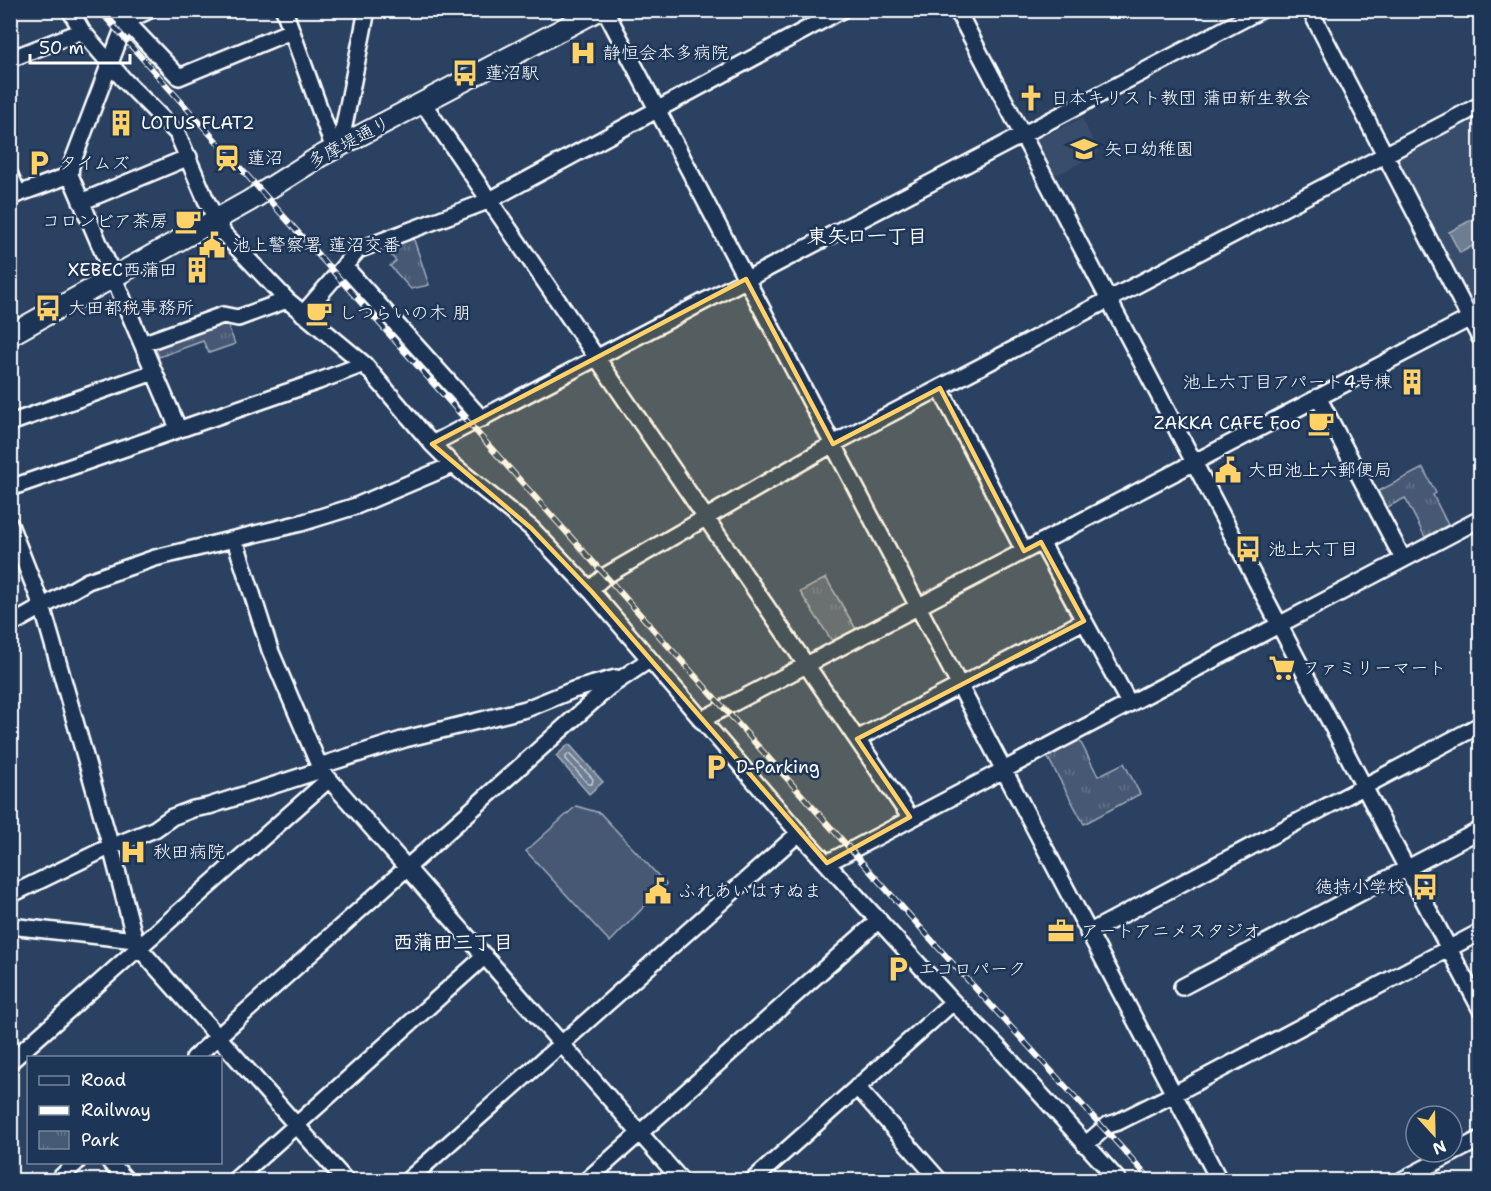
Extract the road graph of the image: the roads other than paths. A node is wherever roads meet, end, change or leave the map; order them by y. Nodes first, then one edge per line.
1 (70, 10) edge
2 (150, 10) edge
3 (284, 10) edge
4 (367, 10) edge
5 (599, 10) edge
6 (605, 10) edge
7 (842, 10) edge
8 (957, 10) edge
9 (1261, 10) edge
10 (1310, 10) edge
11 (121, 14) edge
12 (82, 31) junction
13 (291, 31) junction
14 (10, 59) edge
15 (110, 62) junction
16 (423, 103) junction
17 (1480, 105) edge
18 (657, 110) junction
19 (1023, 135) junction
20 (337, 148) junction
21 (1386, 155) junction
22 (189, 157) junction
23 (10, 175) edge
24 (70, 175) junction
25 (14, 195) edge
26 (488, 201) junction
27 (81, 202) junction
28 (216, 220) junction
29 (344, 266) junction
30 (114, 277) junction
31 (747, 279) junction
32 (287, 300) junction
33 (1109, 301) junction
34 (303, 314) junction
35 (1475, 315) edge
36 (10, 335) edge
37 (1480, 338) edge
38 (142, 344) junction
39 (597, 358) junction
40 (364, 364) junction
41 (154, 372) junction
42 (940, 388) junction
43 (1318, 397) junction
44 (482, 419) junction
45 (10, 423) edge
46 (178, 428) junction
47 (432, 444) junction
48 (833, 444) junction
49 (1194, 462) junction
50 (453, 465) junction
51 (10, 488) edge
52 (706, 519) junction
53 (1480, 519) edge
54 (10, 525) edge
55 (236, 540) junction
56 (1041, 542) junction
57 (1024, 551) junction
58 (1403, 559) junction
59 (596, 584) dead end
60 (42, 606) junction
61 (918, 608) junction
62 (1084, 621) junction
63 (10, 625) edge
64 (1280, 625) junction
65 (649, 660) junction
66 (807, 666) junction
67 (628, 674) junction
68 (960, 686) junction
69 (1129, 703) junction
70 (701, 720) junction
71 (1480, 725) edge
72 (857, 739) junction
73 (1004, 769) junction
74 (322, 772) junction
75 (1364, 786) junction
76 (910, 817) junction
77 (1480, 830) edge
78 (799, 833) junction
79 (111, 847) junction
80 (827, 862) junction
81 (406, 867) junction
82 (1407, 868) junction
83 (10, 896) edge
84 (879, 920) junction
85 (10, 926) edge
86 (1480, 932) edge
87 (1088, 933) junction
88 (137, 944) junction
89 (1449, 948) junction
90 (485, 957) junction
91 (1182, 987) dead end
92 (953, 1002) junction
93 (1480, 1008) edge
94 (218, 1036) junction
95 (563, 1044) junction
96 (197, 1056) edge
97 (10, 1062) edge
98 (857, 1087) junction
99 (1173, 1094) junction
100 (296, 1125) junction
101 (640, 1134) junction
102 (1480, 1139) edge
103 (1085, 1144) junction
104 (76, 1164) edge
105 (112, 1164) edge
106 (1112, 1178) edge
107 (57, 1180) edge
108 (126, 1180) edge
109 (235, 1180) edge
110 (345, 1180) edge
111 (408, 1180) edge
112 (587, 1180) edge
113 (681, 1180) edge
114 (753, 1180) edge
115 (939, 1180) edge
116 (1219, 1180) edge
117 (1402, 1180) edge

1 - 12 street
2 - 11 street
3 - 13 street
4 - 20 street
5 - 16 main road, 多摩堤通り
6 - 18 street
7 - 18 street
8 - 19 street
9 - 19 street
10 - 21 street
11 - 13 street
11 - 15 street
12 - 14 street
12 - 15 street
13 - 20 street
15 - 22 street
15 - 24 street
16 - 20 main road, 多摩堤通り
16 - 26 street
17 - 21 street
18 - 26 street
18 - 31 street
19 - 31 street
19 - 33 street
20 - 28 main road, 多摩堤通り
21 - 33 street
21 - 35 street
22 - 27 street
22 - 28 street
23 - 25 street
24 - 25 street
24 - 27 street
26 - 29 street
26 - 39 street
27 - 30 street
28 - 30 main road, 多摩堤通り
28 - 32 street
29 - 34 street
29 - 44 street
30 - 36 main road, 多摩堤通り
30 - 38 street
31 - 39 street
31 - 48 street
32 - 34 street
32 - 38 street
33 - 42 street
33 - 49 street
34 - 40 street
35 - 37 street
35 - 43 street
38 - 41 street
39 - 44 street
39 - 52 street
40 - 46 street
40 - 47 street
41 - 45 street
41 - 46 street
42 - 48 street
42 - 57 street
43 - 49 street
43 - 58 street
44 - 47 street
46 - 51 street
47 - 50 street
48 - 52 street
48 - 61 street
49 - 56 street
49 - 64 street
50 - 55 street
50 - 65 street
52 - 59 street
52 - 66 street
53 - 58 street
54 - 60 street
55 - 60 street
55 - 74 street
56 - 57 street
56 - 62 street
57 - 61 street
58 - 64 street
60 - 63 street
60 - 79 street
61 - 66 street
61 - 68 street
62 - 68 street
62 - 69 street
64 - 69 street
64 - 75 street
65 - 67 street
65 - 70 street
66 - 70 street
66 - 72 street
67 - 74 street
67 - 81 street
68 - 72 street
68 - 73 street
69 - 73 street
70 - 78 street
71 - 75 street
72 - 76 street
73 - 76 street
73 - 87 street
74 - 79 street
74 - 81 street
74 - 88 street
75 - 82 street
75 - 87 street
76 - 80 street
77 - 82 street
78 - 80 street
78 - 95 street
79 - 83 street
79 - 88 street
80 - 84 street
81 - 90 street
81 - 94 street
82 - 89 street
82 - 91 street
84 - 92 street
84 - 101 street
85 - 88 street
86 - 89 street
87 - 99 street
88 - 94 street
88 - 97 street
89 - 93 street
89 - 99 street
90 - 95 street
90 - 100 street
92 - 98 street
92 - 103 street
94 - 96 street
94 - 100 street
95 - 101 street
95 - 111 street
98 - 114 street
98 - 115 street
99 - 103 street
99 - 116 street
100 - 109 street
100 - 110 street
101 - 112 street
101 - 113 street
102 - 117 street
103 - 106 street
104 - 107 street
105 - 108 street

